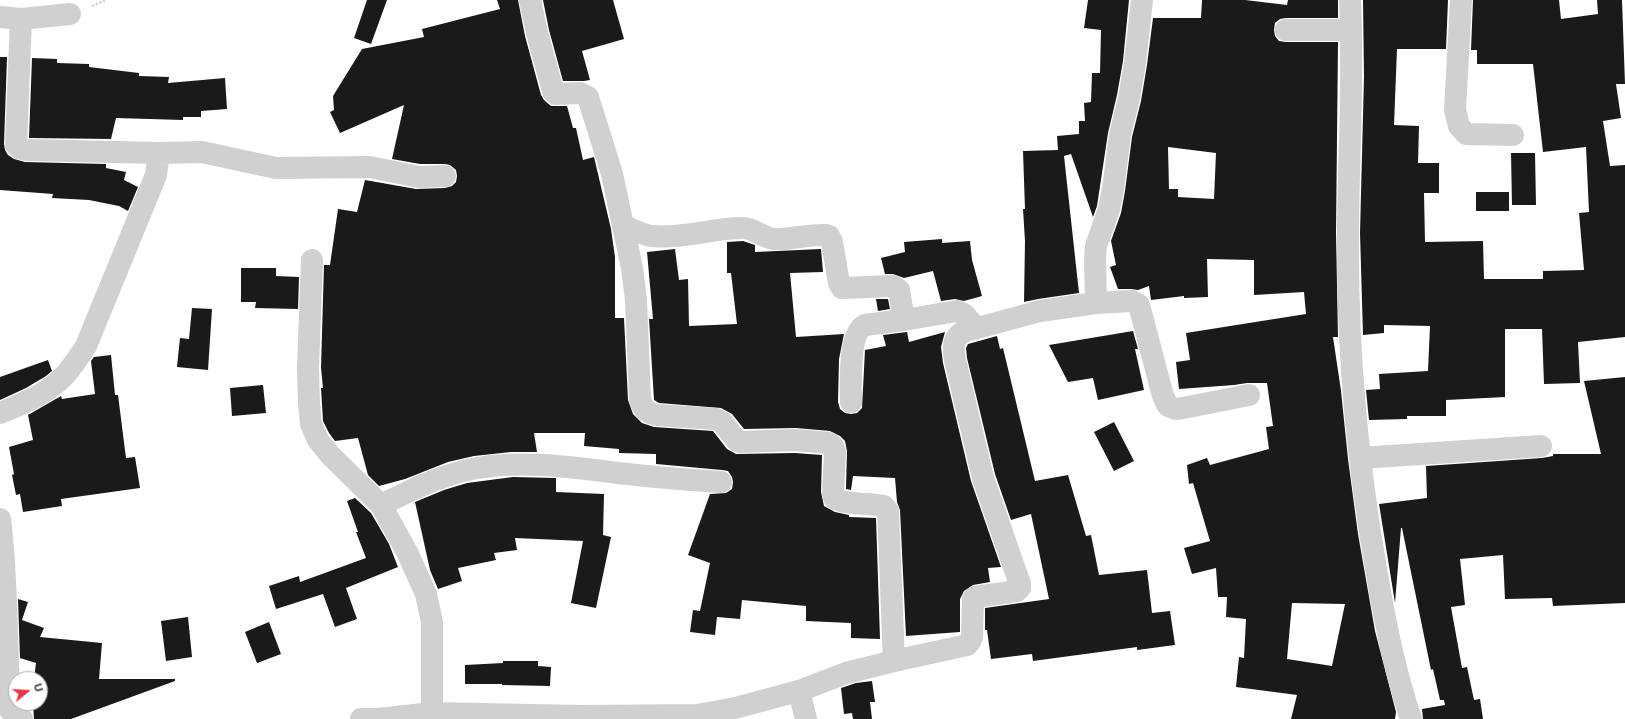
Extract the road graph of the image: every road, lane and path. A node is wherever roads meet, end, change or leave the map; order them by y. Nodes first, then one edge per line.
1 (530, 0) edge
2 (1142, 0) edge
3 (1350, 0) edge
4 (1461, 0) edge
5 (70, 14) dead end
6 (10, 18) edge
7 (1286, 30) dead end
8 (1351, 30) junction
9 (1513, 135) dead end
10 (159, 153) junction
11 (445, 176) dead end
12 (623, 226) junction
13 (312, 260) dead end
14 (1096, 303) junction
15 (904, 320) junction
16 (976, 328) junction
17 (1249, 395) dead end
18 (851, 402) dead end
19 (0, 413) edge
20 (1541, 446) dead end
21 (1360, 458) junction
22 (721, 482) dead end
23 (381, 505) junction
24 (0, 519) edge
25 (894, 661) junction
26 (799, 691) junction
27 (432, 713) junction
28 (14, 716) edge
29 (457, 716) edge
30 (621, 717) edge
31 (361, 719) edge
32 (806, 719) edge
33 (1411, 719) edge

1 - 12 street
2 - 14 street
3 - 8 street
4 - 9 street
5 - 6 street
6 - 10 street
7 - 8 street
8 - 21 street
10 - 11 street
10 - 19 street
12 - 15 street
12 - 25 street
13 - 23 street
14 - 16 street
14 - 17 street
15 - 16 street
15 - 18 street
16 - 25 street
20 - 21 street
21 - 33 street
22 - 23 street
23 - 27 street
24 - 28 street
25 - 26 street
26 - 30 street
26 - 32 street
27 - 29 street
27 - 31 street
29 - 30 street

